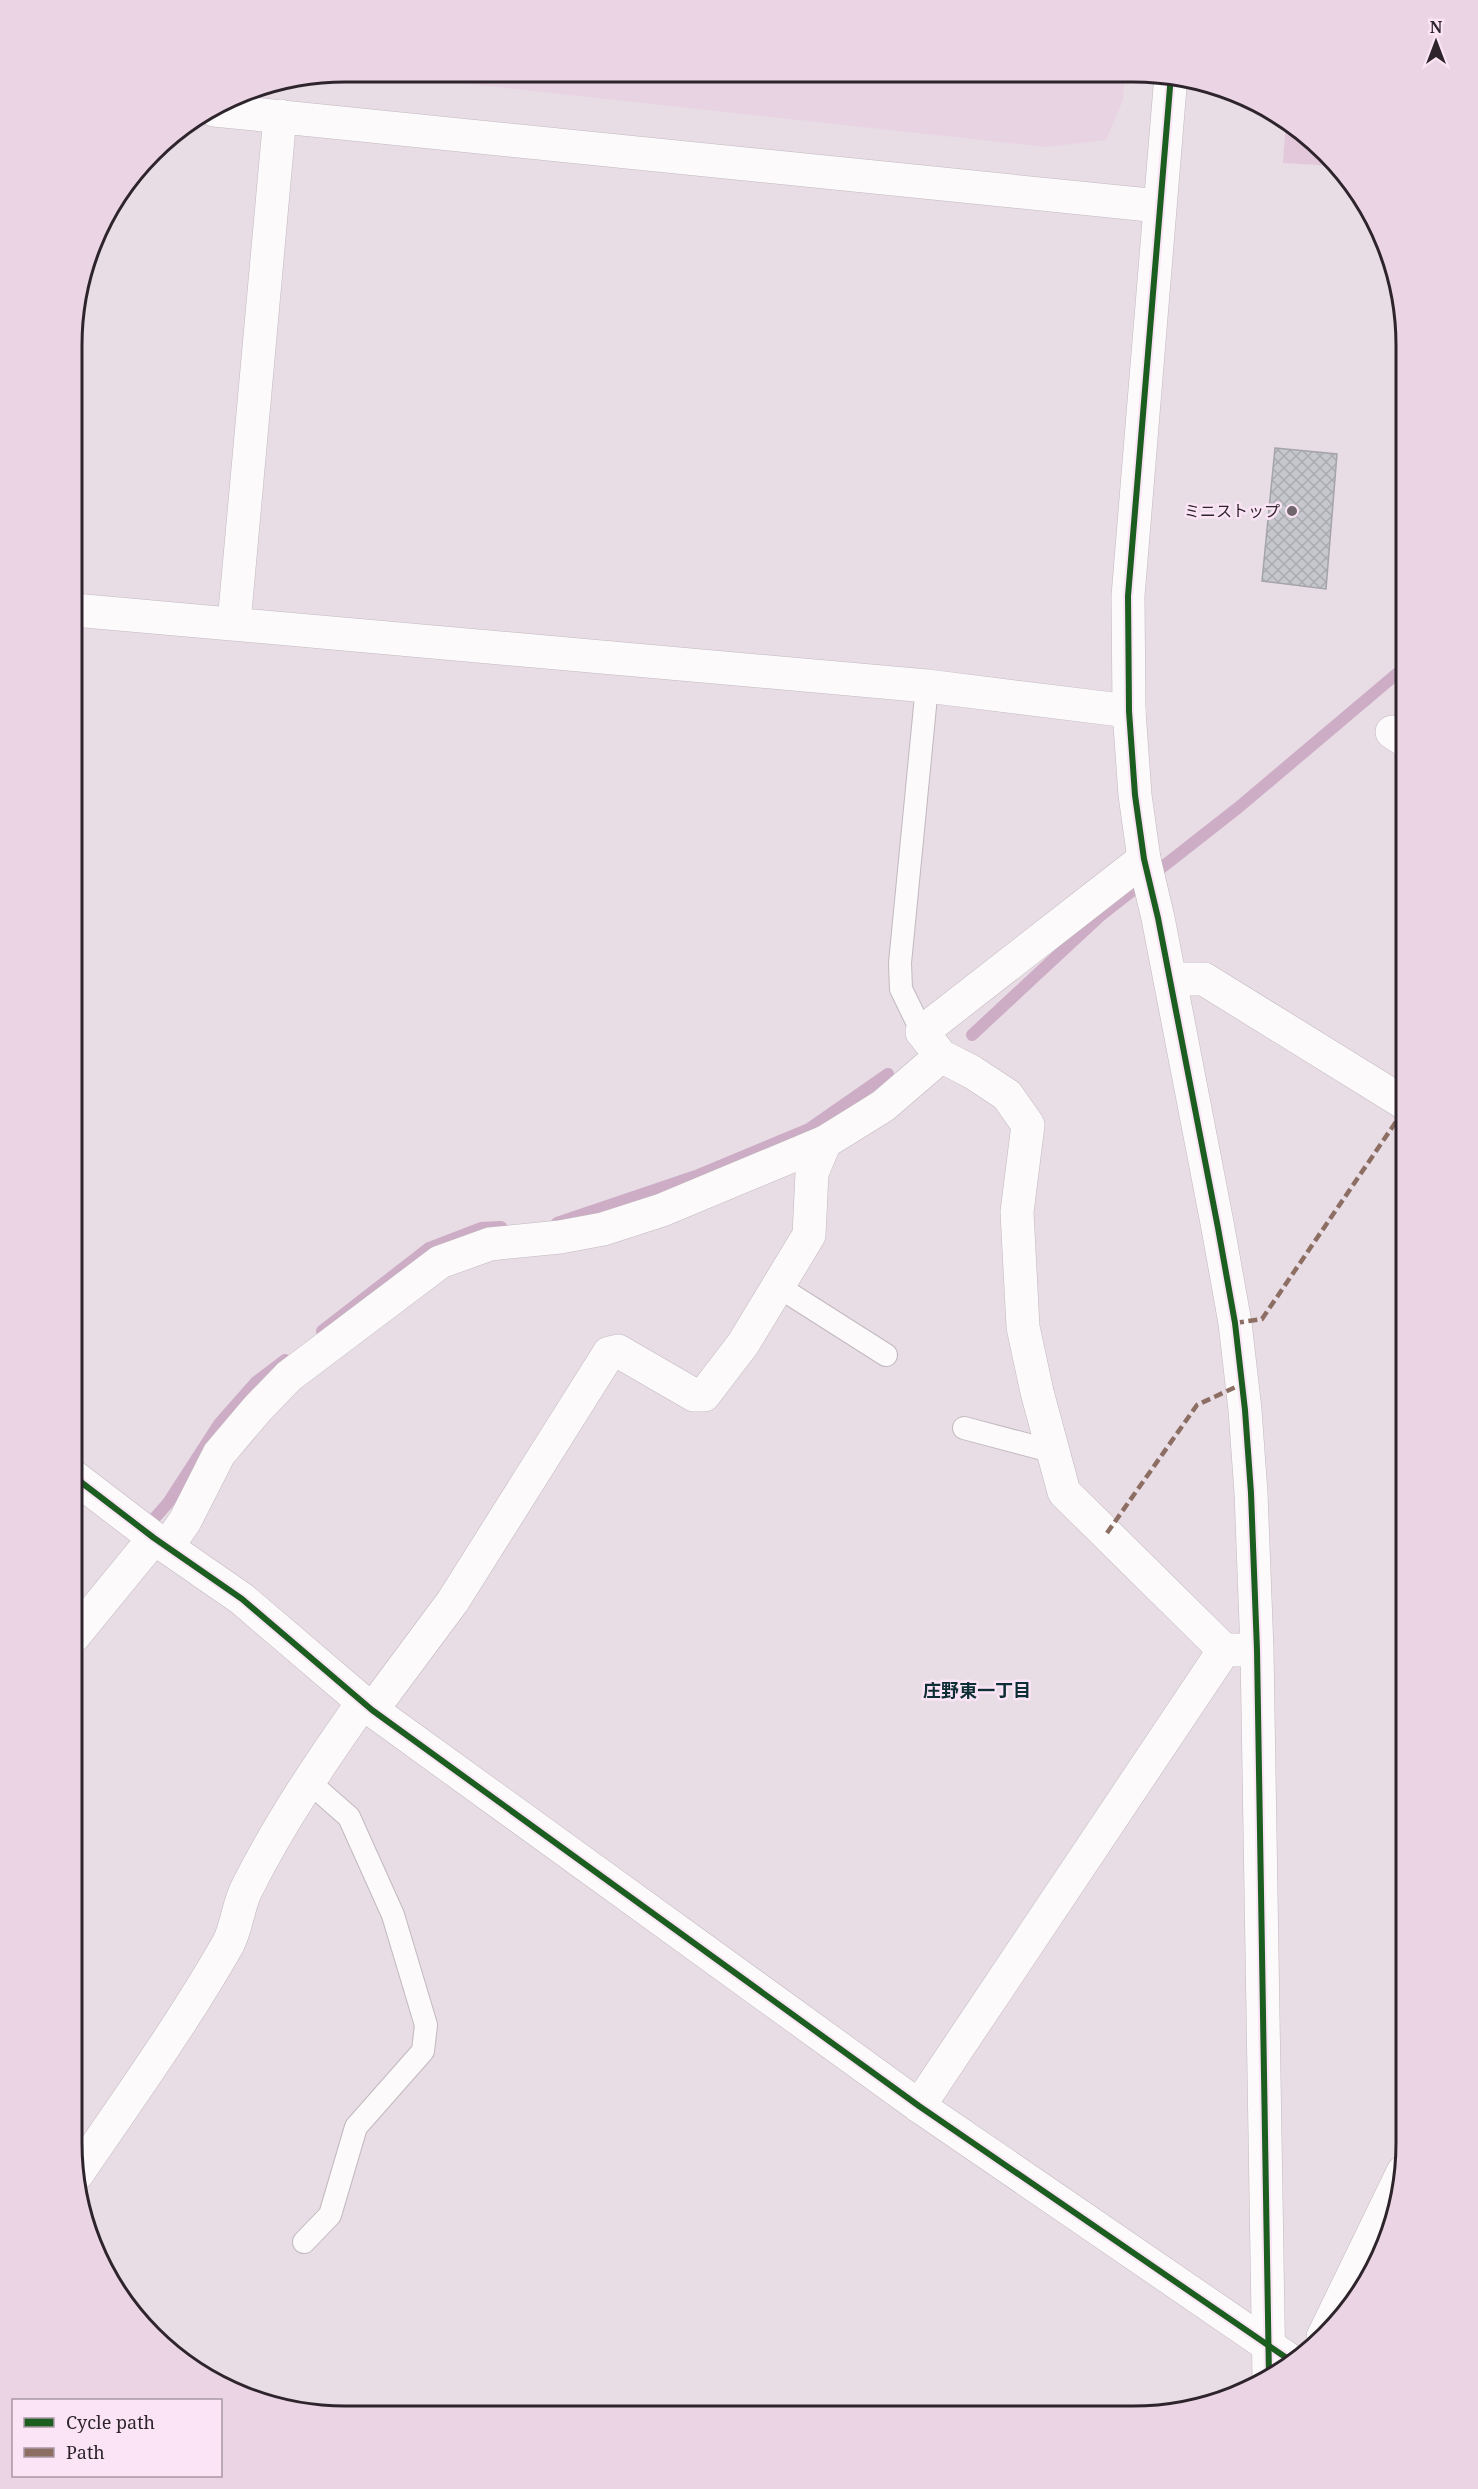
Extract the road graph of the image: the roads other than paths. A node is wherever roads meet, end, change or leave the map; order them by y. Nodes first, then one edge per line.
1 (1170, 86) edge
2 (227, 111) edge
3 (280, 116) junction
4 (1160, 206) junction
5 (82, 611) edge
6 (234, 623) junction
7 (927, 686) junction
8 (1129, 711) junction
9 (1144, 859) junction
10 (1170, 979) junction
11 (931, 1044) junction
12 (1396, 1098) edge
13 (825, 1142) junction
14 (779, 1287) junction
15 (886, 1355) dead end
16 (964, 1428) dead end
17 (1052, 1451) junction
18 (82, 1485) edge
19 (151, 1535) junction
20 (82, 1625) edge
21 (1224, 1650) junction
22 (1257, 1650) junction
23 (367, 1706) junction
24 (308, 1781) junction
25 (919, 2106) junction
26 (83, 2160) edge
27 (1389, 2201) edge
28 (304, 2242) dead end
29 (1336, 2310) edge
30 (1268, 2344) junction
31 (1286, 2357) edge
32 (1269, 2368) edge

1 - 4 street
2 - 3 street
3 - 4 street
3 - 6 street
4 - 8 street
5 - 6 street
6 - 7 street
7 - 8 street
7 - 11 lane
8 - 9 street
9 - 10 street
9 - 11 street
10 - 12 street
10 - 22 street
11 - 13 street
11 - 17 street
13 - 14 street
13 - 19 street
14 - 15 lane
14 - 23 street
16 - 17 lane
17 - 21 street
18 - 19 street
19 - 20 street
19 - 23 street
21 - 22 street
21 - 25 street
22 - 30 street
23 - 24 street
23 - 25 street
24 - 26 street
24 - 28 lane
25 - 30 street
27 - 29 street
30 - 31 street
30 - 32 street

